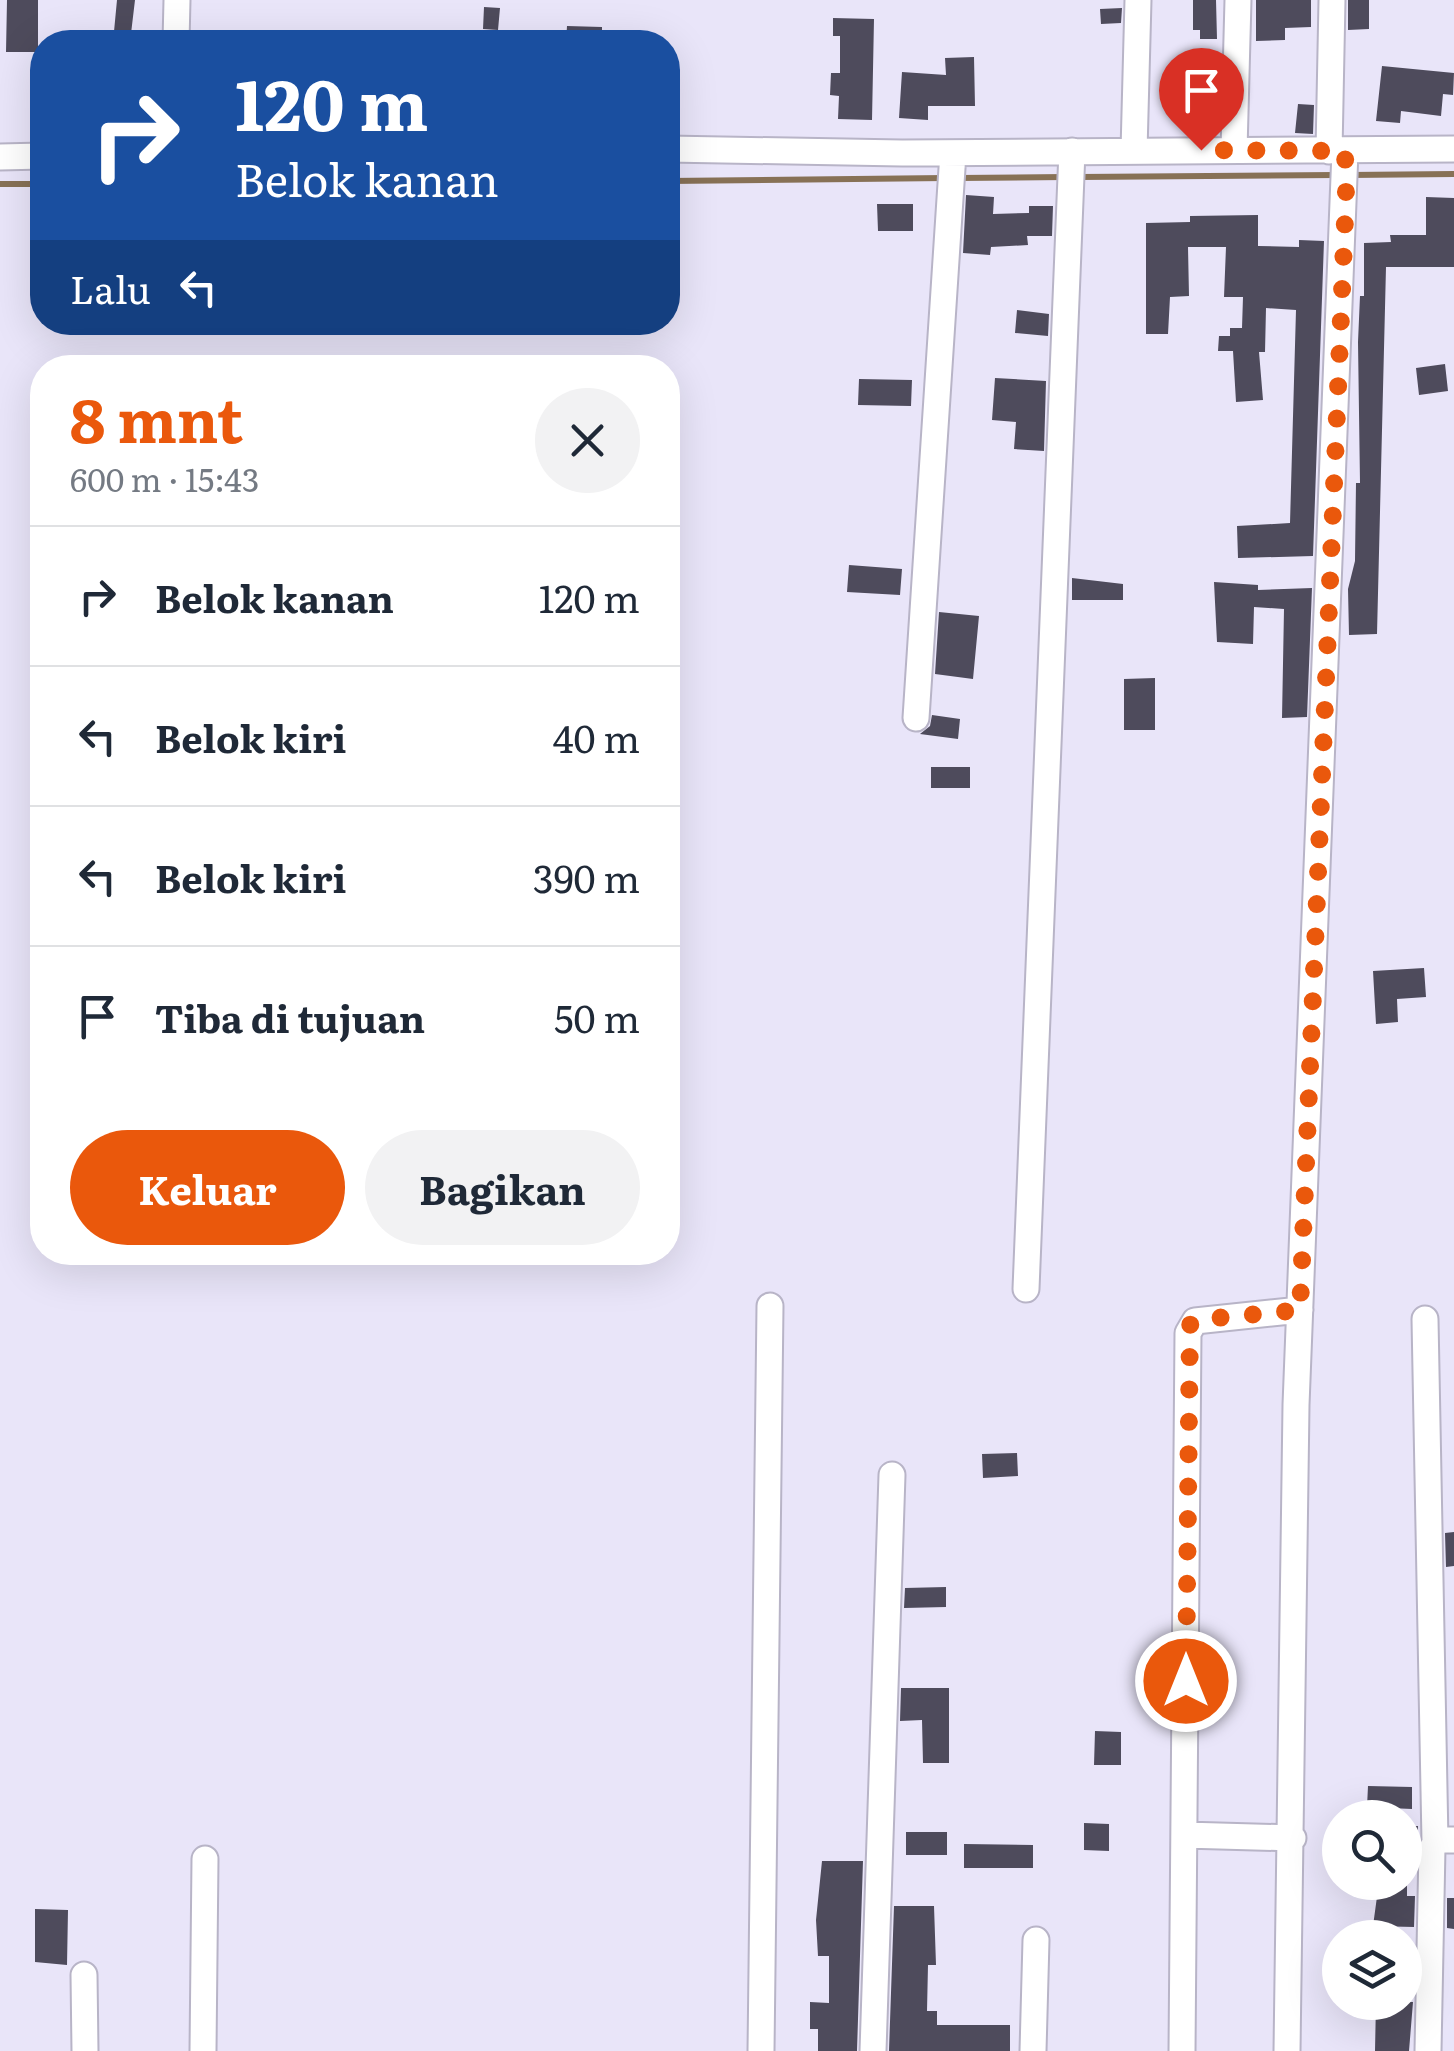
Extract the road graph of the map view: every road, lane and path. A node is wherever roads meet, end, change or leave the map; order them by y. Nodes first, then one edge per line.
1 (177, 0) edge
2 (1138, 0) edge
3 (1238, 0) edge
4 (1332, 0) edge
5 (176, 30) edge
6 (680, 149) edge
7 (1134, 150) junction
8 (1234, 150) junction
9 (1454, 150) edge
10 (1340, 155) junction
11 (30, 156) edge
12 (0, 157) edge
13 (1072, 158) junction
14 (952, 159) junction
15 (916, 718) dead end
16 (1026, 1289) dead end
17 (770, 1306) dead end
18 (1300, 1310) junction
19 (1425, 1319) dead end
20 (892, 1475) dead end
21 (1184, 1836) junction
22 (1293, 1838) junction
23 (1445, 1841) edge
24 (205, 1859) dead end
25 (1036, 1940) dead end
26 (84, 1975) dead end
27 (85, 2051) edge
28 (203, 2051) edge
29 (761, 2051) edge
30 (872, 2051) edge
31 (1034, 2051) edge
32 (1182, 2051) edge
33 (1287, 2051) edge
34 (1428, 2051) edge

1 - 5 street
2 - 7 street
3 - 8 street
4 - 10 street
6 - 14 street
7 - 8 street
7 - 13 street
8 - 10 street
9 - 10 street
10 - 18 street
11 - 12 street
13 - 14 street
13 - 16 street
14 - 15 street
17 - 29 street
18 - 21 street
18 - 22 street
19 - 23 street
20 - 30 street
21 - 22 street
21 - 32 street
22 - 33 street
23 - 34 street
24 - 28 street
25 - 31 street
26 - 27 street

